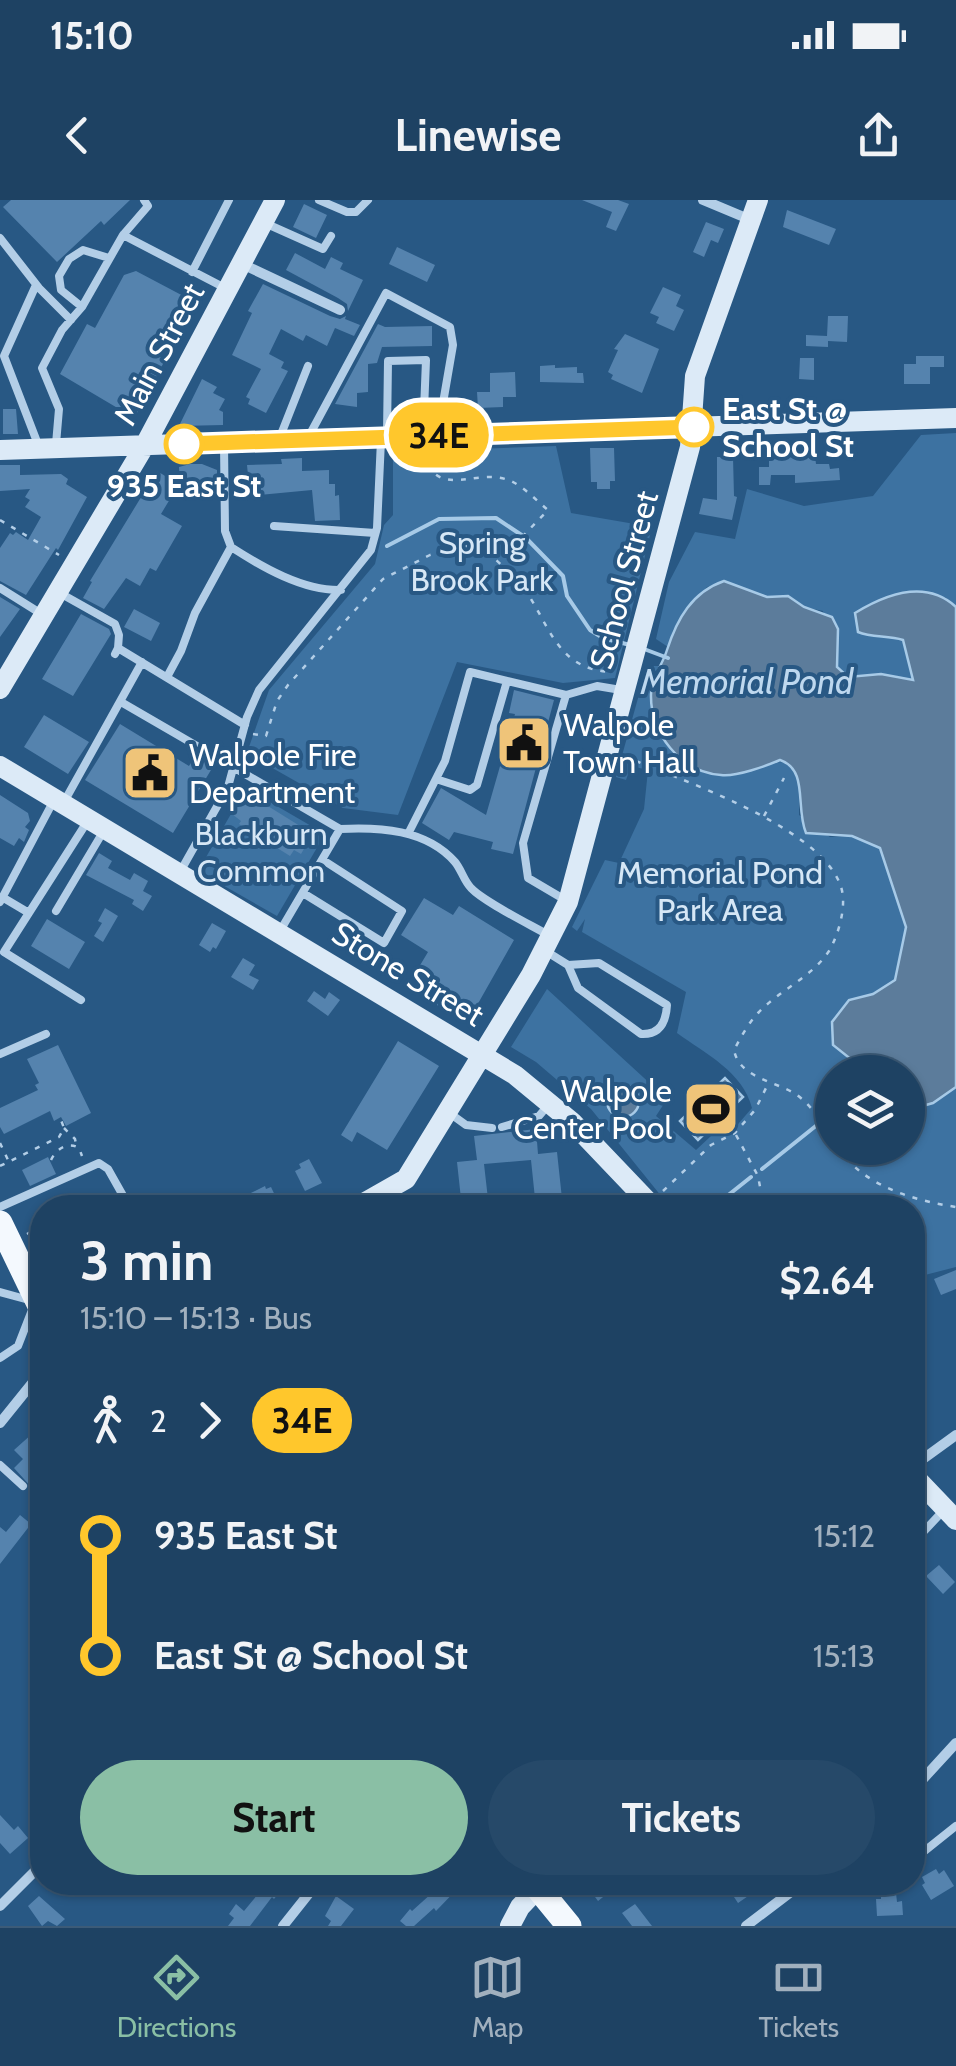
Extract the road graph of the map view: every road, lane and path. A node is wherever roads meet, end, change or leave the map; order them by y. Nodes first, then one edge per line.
1 (144, 200) edge
2 (229, 200) edge
3 (274, 200) edge
4 (319, 200) edge
5 (368, 200) edge
6 (704, 200) edge
7 (755, 210) edge
8 (263, 222) junction
9 (122, 235) junction
10 (331, 236) dead end
11 (0, 238) edge
12 (109, 258) junction
13 (241, 264) junction
14 (192, 272) junction
15 (36, 285) junction
16 (228, 289) junction
17 (82, 307) junction
18 (340, 310) dead end
19 (71, 320) junction
20 (308, 366) dead end
21 (956, 418) edge
22 (694, 427) junction
23 (384, 437) junction
24 (306, 440) junction
25 (427, 440) junction
26 (278, 441) junction
27 (224, 443) junction
28 (145, 446) junction
29 (48, 448) junction
30 (0, 450) edge
31 (0, 520) edge
32 (274, 526) dead end
33 (375, 533) junction
34 (231, 547) junction
35 (498, 562) junction
36 (74, 564) junction
37 (0, 588) edge
38 (341, 590) junction
39 (58, 592) junction
40 (44, 615) junction
41 (142, 662) junction
42 (167, 676) junction
43 (625, 677) junction
44 (507, 680) junction
45 (0, 689) edge
46 (566, 694) junction
47 (121, 702) junction
48 (244, 728) junction
49 (609, 750) junction
50 (0, 766) edge
51 (236, 767) junction
52 (784, 778) dead end
53 (436, 779) junction
54 (59, 801) junction
55 (764, 817) junction
56 (97, 823) junction
57 (340, 829) junction
58 (408, 834) junction
59 (323, 860) junction
60 (180, 872) junction
61 (304, 893) junction
62 (1, 899) edge
63 (568, 902) junction
64 (56, 911) dead end
65 (29, 913) junction
66 (280, 931) junction
67 (548, 944) junction
68 (2, 951) edge
69 (568, 965) junction
70 (81, 1000) dead end
71 (46, 1034) dead end
72 (0, 1054) edge
73 (484, 1055) junction
74 (769, 1082) junction
75 (550, 1102) junction
76 (448, 1112) junction
77 (815, 1113) edge
78 (62, 1120) dead end
79 (64, 1128) junction
80 (735, 1134) junction
81 (0, 1144) edge
82 (76, 1146) junction
83 (51, 1160) dead end
84 (9, 1162) junction
85 (852, 1165) edge
86 (0, 1166) edge
87 (87, 1166) junction
88 (123, 1195) edge
89 (378, 1195) edge
90 (649, 1195) edge
91 (663, 1195) edge
92 (762, 1195) edge
93 (907, 1195) edge
94 (925, 1200) edge
95 (0, 1207) edge
96 (956, 1207) edge
97 (9, 1238) edge
98 (30, 1282) edge
99 (0, 1292) edge
100 (30, 1300) edge
101 (30, 1324) edge
102 (0, 1358) edge
103 (30, 1386) edge
104 (0, 1423) edge
105 (956, 1435) edge
106 (925, 1460) edge
107 (0, 1464) edge
108 (925, 1485) edge
109 (23, 1486) dead end
110 (951, 1514) edge
111 (925, 1534) edge
112 (956, 1744) edge
113 (925, 1777) edge
114 (956, 1826) edge
115 (925, 1851) edge
116 (30, 1876) edge
117 (308, 1895) edge
118 (529, 1895) edge
119 (543, 1895) edge
120 (787, 1895) edge
121 (0, 1906) edge
122 (283, 1926) edge
123 (510, 1926) edge
124 (569, 1926) edge
125 (746, 1926) edge

1 - 9 lane
2 - 14 lane
3 - 8 street, Main Street
4 - 5 lane
6 - 7 street
7 - 22 street, School Street
8 - 10 lane
8 - 13 street, Main Street
9 - 12 lane
9 - 14 lane
11 - 15 lane
12 - 17 lane
12 - 17 lane
13 - 16 street, Main Street
13 - 18 street
14 - 16 lane
15 - 19 lane
15 - 29 lane
16 - 28 street, Main Street
17 - 19 lane
19 - 29 lane
20 - 26 lane
21 - 22 street
22 - 25 street
22 - 43 street, School Street
23 - 24 street
23 - 25 street
23 - 25 lane
23 - 33 lane
24 - 25 lane
24 - 26 street
25 - 35 path
26 - 27 street
27 - 28 street
27 - 34 lane
28 - 29 street
28 - 36 street, Main Street
29 - 30 street
31 - 36 path
32 - 33 lane
33 - 38 lane
34 - 38 lane
34 - 42 lane
35 - 43 path
35 - 48 path
36 - 39 street, Main Street
37 - 40 lane
38 - 48 lane
39 - 40 street, Main Street
39 - 41 lane
40 - 45 street, Main Street
41 - 42 lane
41 - 47 lane
42 - 48 lane
43 - 46 lane
43 - 49 street, School Street
44 - 46 lane
44 - 53 lane
44 - 53 lane
46 - 63 lane
47 - 51 lane
47 - 54 lane
48 - 51 lane
49 - 55 path
49 - 63 street, School Street
50 - 54 street, Stone Street
51 - 57 lane
51 - 60 lane
52 - 55 path
53 - 58 lane
54 - 56 street, Stone Street
54 - 62 lane
55 - 74 path
56 - 60 street, Stone Street
56 - 64 lane
56 - 65 lane
57 - 58 lane
57 - 59 lane
58 - 67 lane
59 - 61 lane
59 - 61 lane
60 - 66 street, Stone Street
61 - 66 lane
62 - 65 lane
63 - 67 street, School Street
65 - 68 lane
66 - 73 street, Stone Street
67 - 69 lane
67 - 73 street, School Street
68 - 70 lane
69 - 69 lane
71 - 72 lane
73 - 75 street, Stone Street
73 - 76 street, School Street
74 - 77 path
74 - 80 path
75 - 76 lane
75 - 90 street, Stone Street
76 - 89 street, School Street
78 - 79 path
79 - 82 path
79 - 84 path
80 - 91 path
80 - 92 path
81 - 84 path
82 - 83 path
82 - 87 path
84 - 86 path
85 - 93 path
87 - 88 lane
87 - 95 lane
94 - 96 path
97 - 98 main road
99 - 100 lane
101 - 102 lane
103 - 104 street
105 - 106 street
107 - 109 lane
108 - 110 street
110 - 111 lane
112 - 113 street
114 - 115 lane
116 - 121 street
117 - 122 street
118 - 123 street
119 - 124 main road
120 - 125 street

